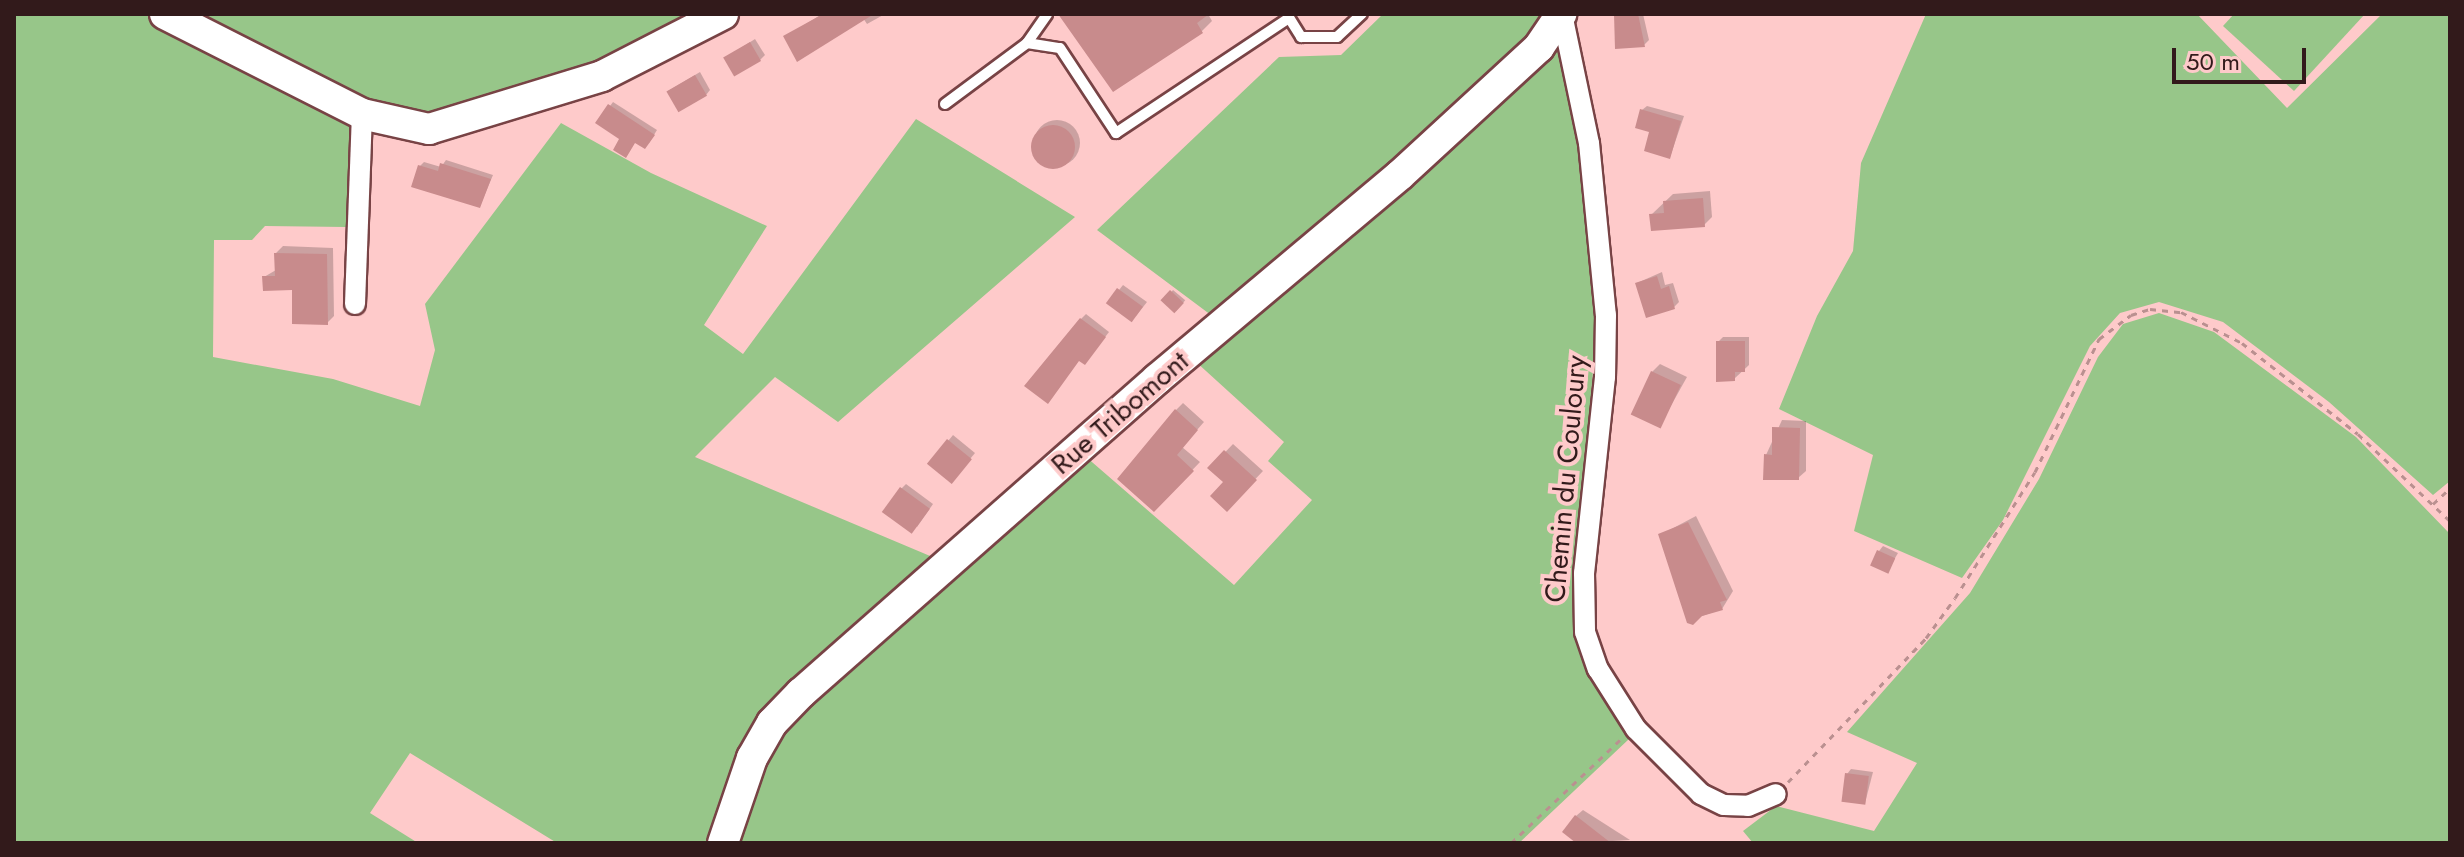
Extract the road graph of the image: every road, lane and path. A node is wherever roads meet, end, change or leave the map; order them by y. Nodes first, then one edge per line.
1 (165, 14) edge
2 (723, 14) edge
3 (1047, 14) edge
4 (1362, 14) edge
5 (1561, 14) edge
6 (1288, 16) edge
7 (1027, 43) junction
8 (945, 104) dead end
9 (362, 114) junction
10 (355, 304) dead end
11 (2450, 488) edge
12 (2433, 504) junction
13 (2450, 521) edge
14 (1636, 729) junction
15 (1776, 794) joint
16 (723, 843) edge
17 (1511, 843) edge

1 - 9 street
2 - 9 street
3 - 7 lane
4 - 6 lane
5 - 14 street, Chemin du Couloury
5 - 16 street, Rue Tribomont
6 - 7 lane
7 - 8 lane
9 - 10 street
11 - 12 path
12 - 13 path
12 - 15 path
14 - 15 street, Chemin du Couloury
14 - 17 path

